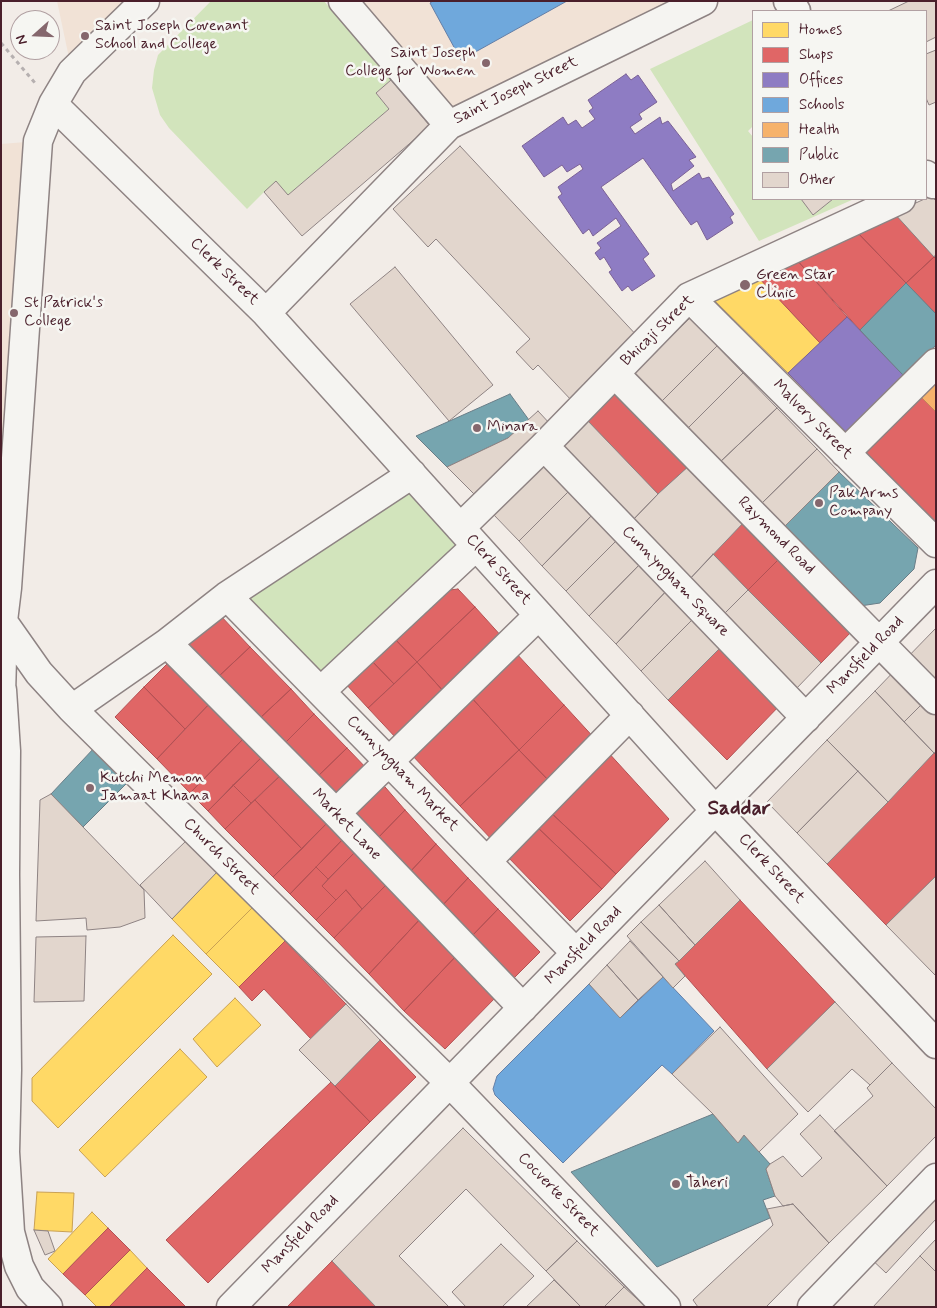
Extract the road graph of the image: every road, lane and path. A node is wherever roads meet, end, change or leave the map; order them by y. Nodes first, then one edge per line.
1 (145, 1) edge
2 (344, 1) edge
3 (703, 1) edge
4 (1, 43) edge
5 (53, 104) junction
6 (449, 124) junction
7 (899, 200) edge
8 (689, 297) junction
9 (266, 313) junction
10 (936, 363) edge
11 (615, 374) junction
12 (544, 446) junction
13 (845, 453) junction
14 (412, 474) junction
15 (8, 490) edge
16 (468, 537) junction
17 (936, 543) edge
18 (4, 584) edge
19 (936, 584) edge
20 (227, 596) junction
21 (539, 615) junction
22 (2, 620) edge
23 (880, 641) junction
24 (168, 643) junction
25 (320, 691) junction
26 (2, 692) edge
27 (936, 700) edge
28 (72, 709) junction
29 (630, 715) junction
30 (806, 718) junction
31 (388, 761) junction
32 (716, 810) junction
33 (336, 813) junction
34 (487, 861) junction
35 (576, 953) junction
36 (523, 1008) junction
37 (936, 1044) edge
38 (450, 1083) junction
39 (936, 1178) edge
40 (48, 1307) edge
41 (231, 1307) edge
42 (666, 1307) edge
43 (812, 1307) edge

1 - 5 street
2 - 6 street, Saint Joseph Street
3 - 6 street, Saint Joseph Street
4 - 5 path
5 - 9 street, Clerk Street
5 - 15 street
6 - 9 street
7 - 8 street, Bhicaji Street
8 - 11 street, Bhicaji Street
8 - 13 street, Malvery Street
9 - 14 street, Clerk Street
10 - 13 street
11 - 12 street, Bhicaji Street
11 - 23 street, Raymond Road
12 - 16 street, Bhicaji Street
12 - 30 street, Cunnyngham Square
13 - 17 street, Malvery Street
14 - 16 street, Clerk Street
14 - 20 street
15 - 18 street
16 - 21 street, Clerk Street
16 - 25 street, Bhicaji Street
18 - 22 street
19 - 23 street, Mansfield Road
20 - 24 street
20 - 25 street, Cunnyngham Market
21 - 29 street, Clerk Street
21 - 31 street
22 - 26 street
22 - 28 street, Church Street
23 - 27 street, Raymond Road
23 - 30 street, Mansfield Road
24 - 28 street
24 - 33 street, Market Lane
25 - 31 street, Cunnyngham Market
26 - 40 street
28 - 38 street, Church Street
29 - 32 street, Clerk Street
29 - 34 street
30 - 32 street, Mansfield Road
31 - 33 street
31 - 34 street, Cunnyngham Market
32 - 35 street, Mansfield Road
32 - 37 street, Clerk Street
33 - 36 street, Market Lane
34 - 35 street, Cunnyngham Market
35 - 36 street, Mansfield Road
36 - 38 street, Mansfield Road
38 - 41 street, Mansfield Road
38 - 42 street, Cocverte Street
39 - 43 street

